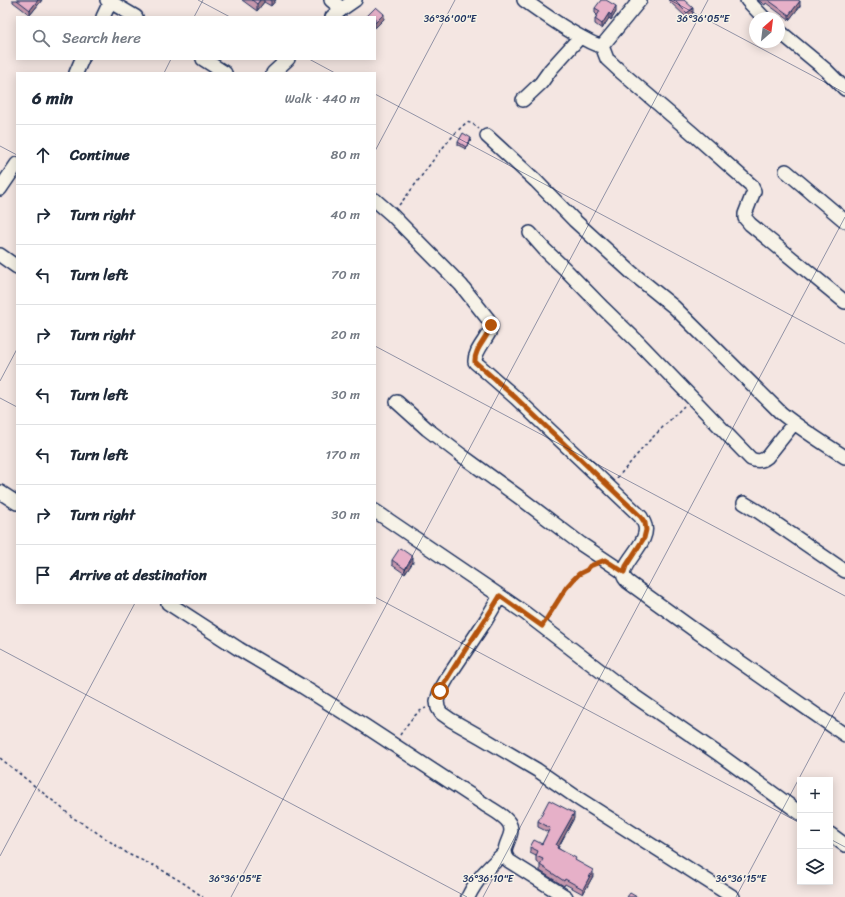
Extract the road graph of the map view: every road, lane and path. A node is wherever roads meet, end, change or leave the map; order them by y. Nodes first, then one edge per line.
1 (330, 0) edge
2 (355, 0) edge
3 (524, 0) edge
4 (640, 0) edge
5 (747, 0) edge
6 (109, 1) edge
7 (758, 12) edge
8 (337, 13) edge
9 (103, 16) edge
10 (134, 16) edge
11 (785, 36) edge
12 (580, 37) junction
13 (602, 46) junction
14 (82, 60) edge
15 (206, 60) edge
16 (287, 60) edge
17 (76, 72) edge
18 (224, 72) edge
19 (274, 72) edge
20 (845, 89) edge
21 (523, 100) dead end
22 (487, 136) joint
23 (16, 166) edge
24 (786, 171) dead end
25 (0, 190) edge
26 (376, 201) edge
27 (391, 214) junction
28 (845, 221) edge
29 (530, 233) dead end
30 (0, 255) edge
31 (16, 266) edge
32 (845, 302) edge
33 (693, 398) junction
34 (397, 402) dead end
35 (794, 423) junction
36 (845, 457) edge
37 (608, 485) junction
38 (0, 492) edge
39 (16, 502) edge
40 (744, 503) dead end
41 (376, 512) edge
42 (605, 560) junction
43 (624, 572) junction
44 (845, 572) edge
45 (500, 596) junction
46 (170, 604) edge
47 (542, 626) junction
48 (438, 704) junction
49 (845, 736) edge
50 (394, 745) junction
51 (0, 758) edge
52 (797, 811) edge
53 (833, 836) edge
54 (845, 845) edge
55 (504, 853) junction
56 (204, 897) edge
57 (468, 897) edge
58 (566, 897) edge
59 (733, 897) edge

1 - 8 street
2 - 8 street
3 - 12 street
4 - 13 street
5 - 7 street
6 - 9 street
6 - 10 street
11 - 20 street
12 - 13 street
12 - 21 street
13 - 32 street
14 - 17 street
15 - 18 street
16 - 19 street
22 - 27 path
22 - 35 street
23 - 25 street
24 - 28 street
26 - 27 street
27 - 37 street
29 - 33 street
30 - 31 street
33 - 35 street
33 - 37 path
34 - 42 street
35 - 36 street
37 - 43 street
38 - 39 street
40 - 44 street
41 - 45 street
42 - 43 street
42 - 47 path
43 - 49 street
45 - 47 street
45 - 48 street
46 - 50 street
47 - 52 street
48 - 50 path
48 - 59 street
50 - 55 street
51 - 56 path
53 - 54 street
55 - 57 street
55 - 58 street

